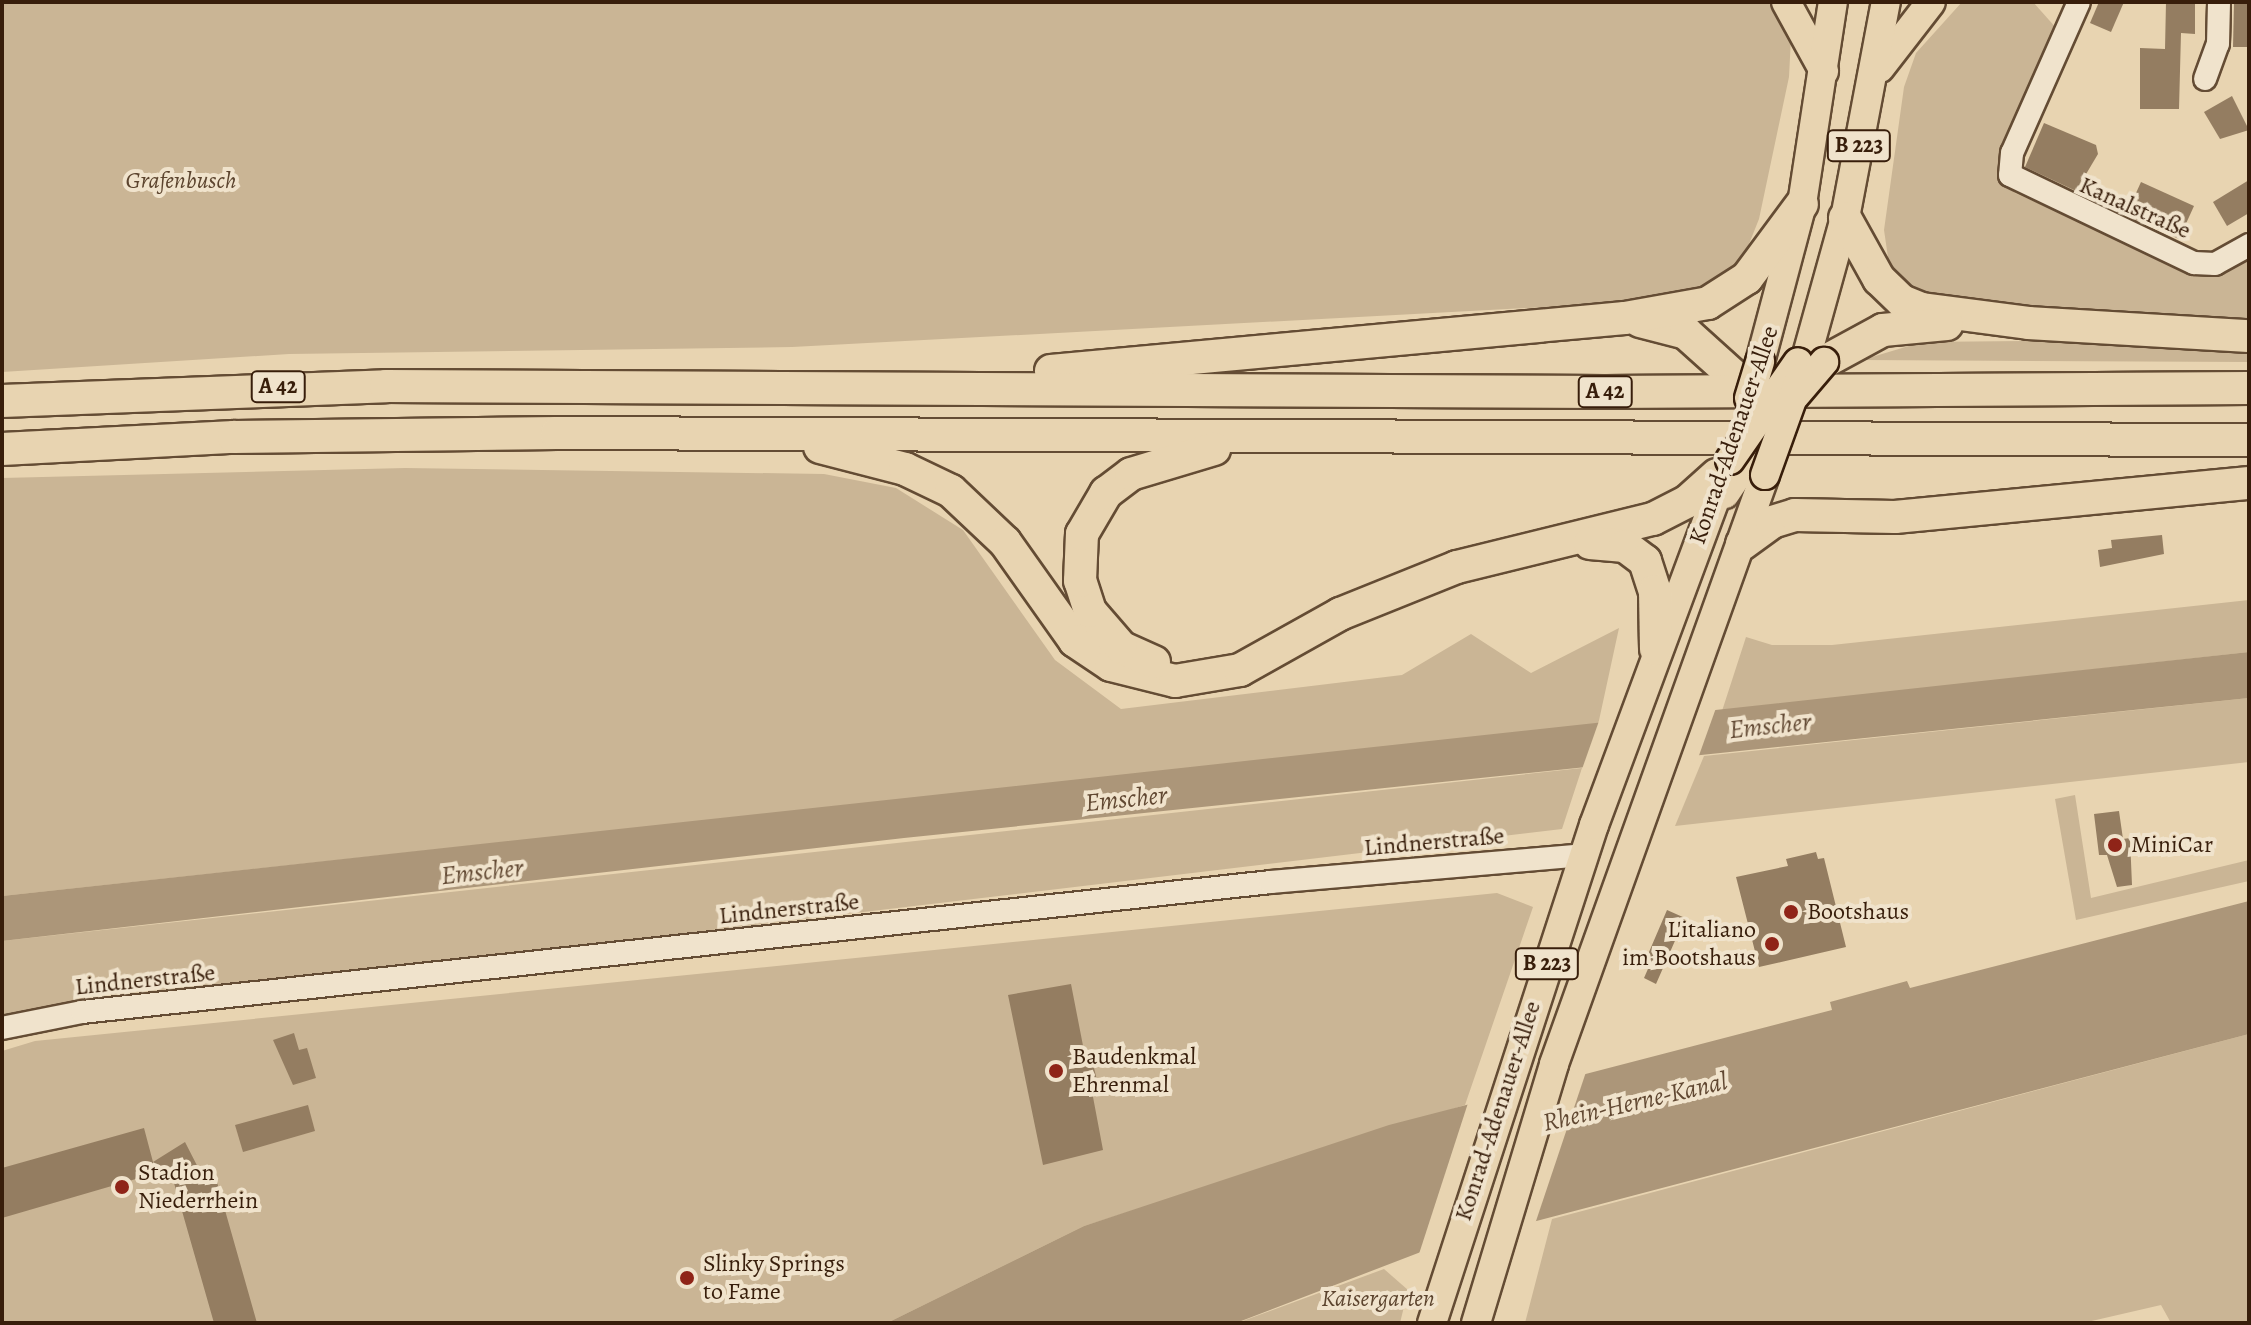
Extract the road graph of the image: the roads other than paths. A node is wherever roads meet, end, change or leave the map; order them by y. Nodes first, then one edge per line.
1 (1786, 2) edge
2 (1833, 2) edge
3 (1886, 2) edge
4 (1931, 2) edge
5 (2079, 2) edge
6 (2219, 2) edge
7 (1824, 71) junction
8 (1875, 75) junction
9 (2205, 79) dead end
10 (1802, 204) junction
11 (1845, 218) junction
12 (2249, 245) edge
13 (1625, 318) junction
14 (2028, 323) junction
15 (2249, 336) edge
16 (1815, 356) junction
17 (961, 386) junction
18 (2249, 388) edge
19 (2, 401) edge
20 (775, 435) junction
21 (1737, 437) junction
22 (1256, 438) junction
23 (2249, 440) edge
24 (2, 449) edge
25 (2249, 483) edge
26 (1742, 544) junction
27 (1551, 545) junction
28 (1656, 649) junction
29 (1629, 851) junction
30 (1584, 855) junction
31 (2, 1028) edge
32 (1432, 1323) edge
33 (1476, 1323) edge

1 - 7 main road
2 - 7 main road, Konrad-Adenauer-Allee / B 223
3 - 8 main road, Konrad-Adenauer-Allee / B 223
4 - 8 main road
5 - 12 street, Kanalstraße
6 - 9 street
7 - 10 main road, Konrad-Adenauer-Allee / B 223
8 - 11 main road, Konrad-Adenauer-Allee / B 223
10 - 13 highway
10 - 21 main road, Konrad-Adenauer-Allee / B 223
11 - 14 highway
11 - 16 main road, Konrad-Adenauer-Allee / B 223
13 - 17 highway
13 - 21 highway
14 - 15 highway
14 - 16 highway
16 - 21 main road, bridge
16 - 21 main road, Konrad-Adenauer-Allee / B 223, bridge
17 - 18 highway, A 42
17 - 19 highway, A 42
20 - 22 highway, A 42
20 - 24 highway, A 42
20 - 27 highway
21 - 22 highway
21 - 26 main road, Konrad-Adenauer-Allee / B 223
21 - 27 highway
21 - 28 main road, Konrad-Adenauer-Allee / B 223
22 - 23 highway, A 42
25 - 26 highway
26 - 29 main road, Konrad-Adenauer-Allee / B 223
27 - 28 highway
28 - 30 main road, Konrad-Adenauer-Allee / B 223
29 - 30 main road
29 - 33 main road, Konrad-Adenauer-Allee / B 223
30 - 31 street, Lindnerstraße
30 - 32 main road, Konrad-Adenauer-Allee / B 223

